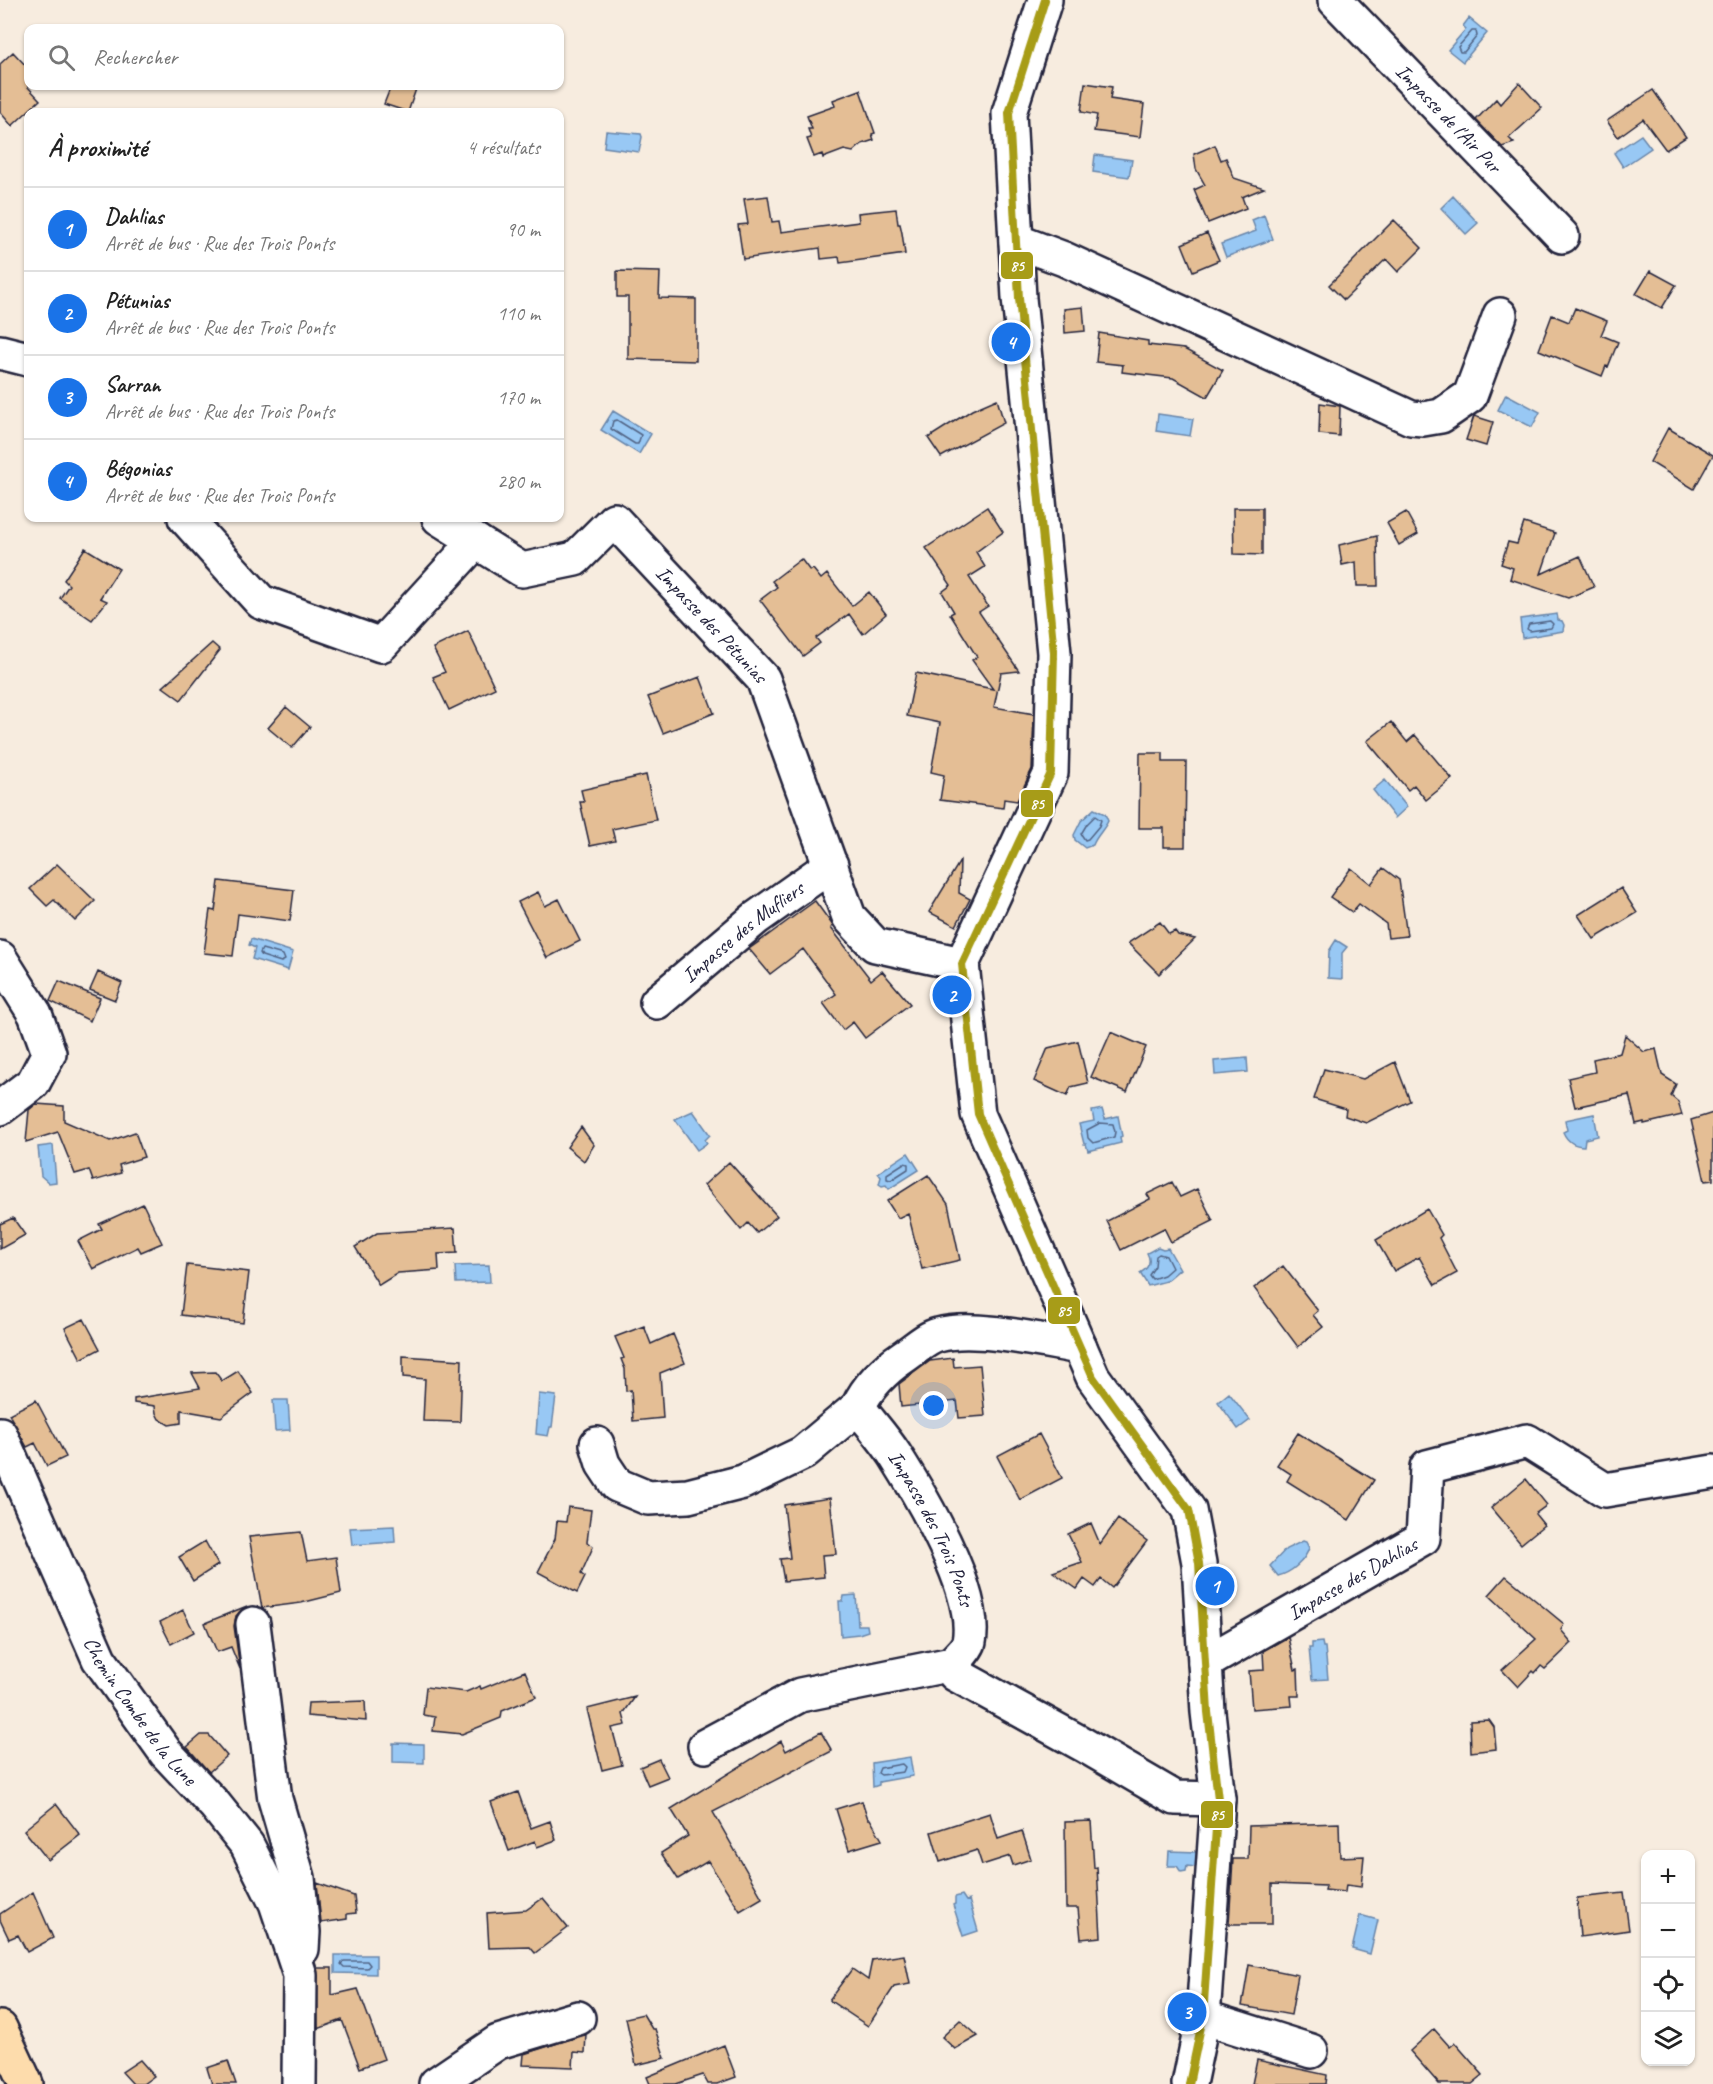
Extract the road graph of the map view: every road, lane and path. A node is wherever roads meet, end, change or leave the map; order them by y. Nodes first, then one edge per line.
1 (1045, 0) edge
2 (1335, 0) edge
3 (1562, 236) dead end
4 (1016, 241) junction
5 (1500, 315) dead end
6 (0, 352) edge
7 (24, 358) edge
8 (189, 522) edge
9 (445, 522) edge
10 (476, 541) junction
11 (831, 865) junction
12 (0, 958) edge
13 (962, 964) junction
14 (657, 1002) dead end
15 (0, 1108) edge
16 (1080, 1347) junction
17 (858, 1407) junction
18 (0, 1434) edge
19 (597, 1444) dead end
20 (1713, 1472) edge
21 (253, 1624) dead end
22 (1205, 1663) junction
23 (952, 1664) junction
24 (705, 1746) dead end
25 (1218, 1799) junction
26 (300, 1975) junction
27 (1203, 2016) junction
28 (578, 2018) dead end
29 (0, 2028) edge
30 (1311, 2051) dead end
31 (26, 2084) edge
32 (299, 2084) edge
33 (436, 2084) edge
34 (1189, 2084) edge

1 - 4 street
2 - 3 street, Impasse de l'Air Pur
4 - 5 street
4 - 13 street
6 - 7 street
8 - 10 street
9 - 10 street, Impasse des Pétunias
10 - 11 street, Impasse des Pétunias
11 - 13 street, Impasse des Pétunias
11 - 14 street, Impasse des Mufliers
12 - 15 street
13 - 16 street
16 - 17 street
16 - 22 street
17 - 19 street
17 - 23 street, Impasse des Trois Ponts
18 - 26 street, Chemin Combe de la Lune
20 - 22 street, Impasse des Dahlias
21 - 26 street, Chemin Combe de la Lune
22 - 25 street
23 - 24 street
23 - 25 street
25 - 27 street
26 - 32 street, Chemin Combe de la Lune
27 - 30 street
27 - 34 street
28 - 33 street
29 - 31 main road

